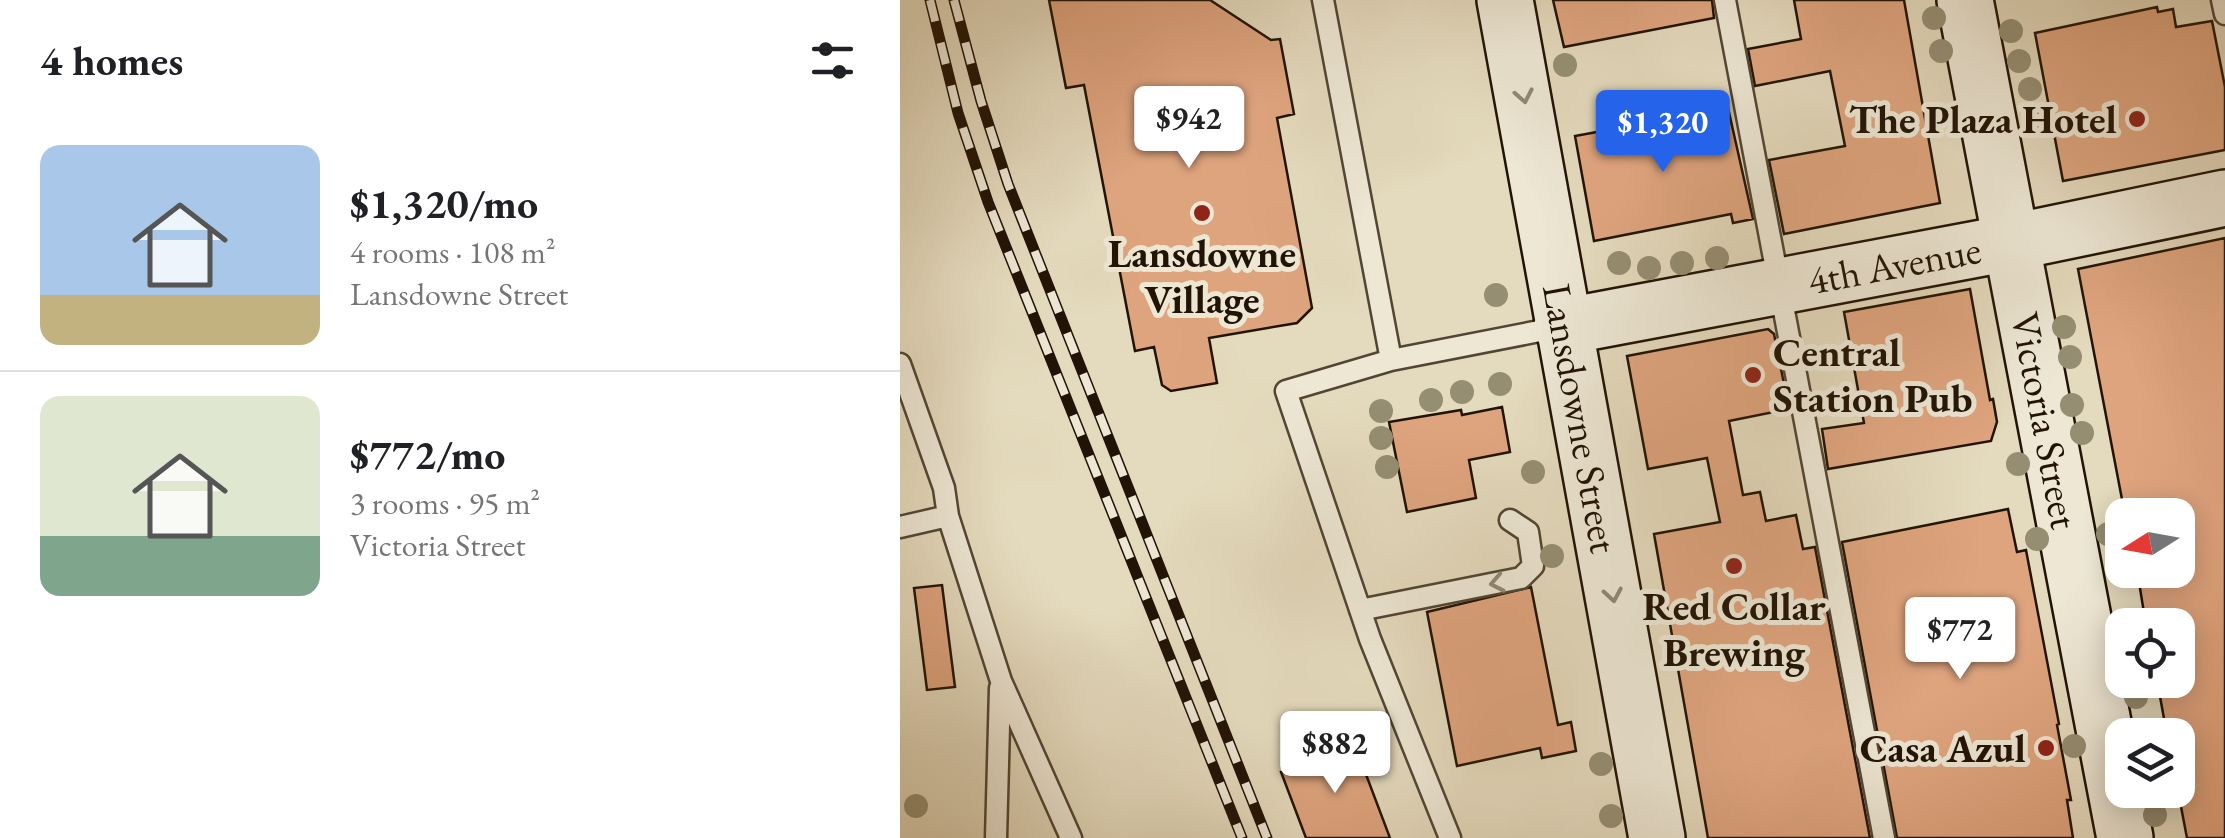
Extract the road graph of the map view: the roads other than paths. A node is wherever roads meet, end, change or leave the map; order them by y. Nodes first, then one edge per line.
1 (1323, 0) edge
2 (1505, 0) edge
3 (1726, 0) edge
4 (1965, 0) edge
5 (2222, 0) edge
6 (2225, 14) edge
7 (2225, 198) edge
8 (2009, 243) junction
9 (1781, 284) junction
10 (1562, 327) junction
11 (1391, 360) junction
12 (900, 364) edge
13 (948, 516) junction
14 (1510, 520) dead end
15 (900, 527) edge
16 (1360, 610) junction
17 (1000, 681) junction
18 (996, 838) edge
19 (1070, 838) edge
20 (1450, 838) edge
21 (1657, 838) edge
22 (1884, 838) edge
23 (2125, 838) edge

1 - 11 lane
2 -> 10 street, Lansdowne Street
3 - 9 lane
4 - 8 street, Victoria Street
5 - 6 lane
7 - 8 street, 4th Avenue
8 - 9 street, 4th Avenue
8 - 23 street, Victoria Street
9 - 10 street, 4th Avenue
9 - 22 lane
10 - 11 lane
10 -> 21 street, Lansdowne Street
11 - 16 lane
12 - 13 lane
13 - 15 lane
13 - 17 lane
14 -> 16 lane
16 - 20 lane
17 - 18 lane
17 - 19 lane

